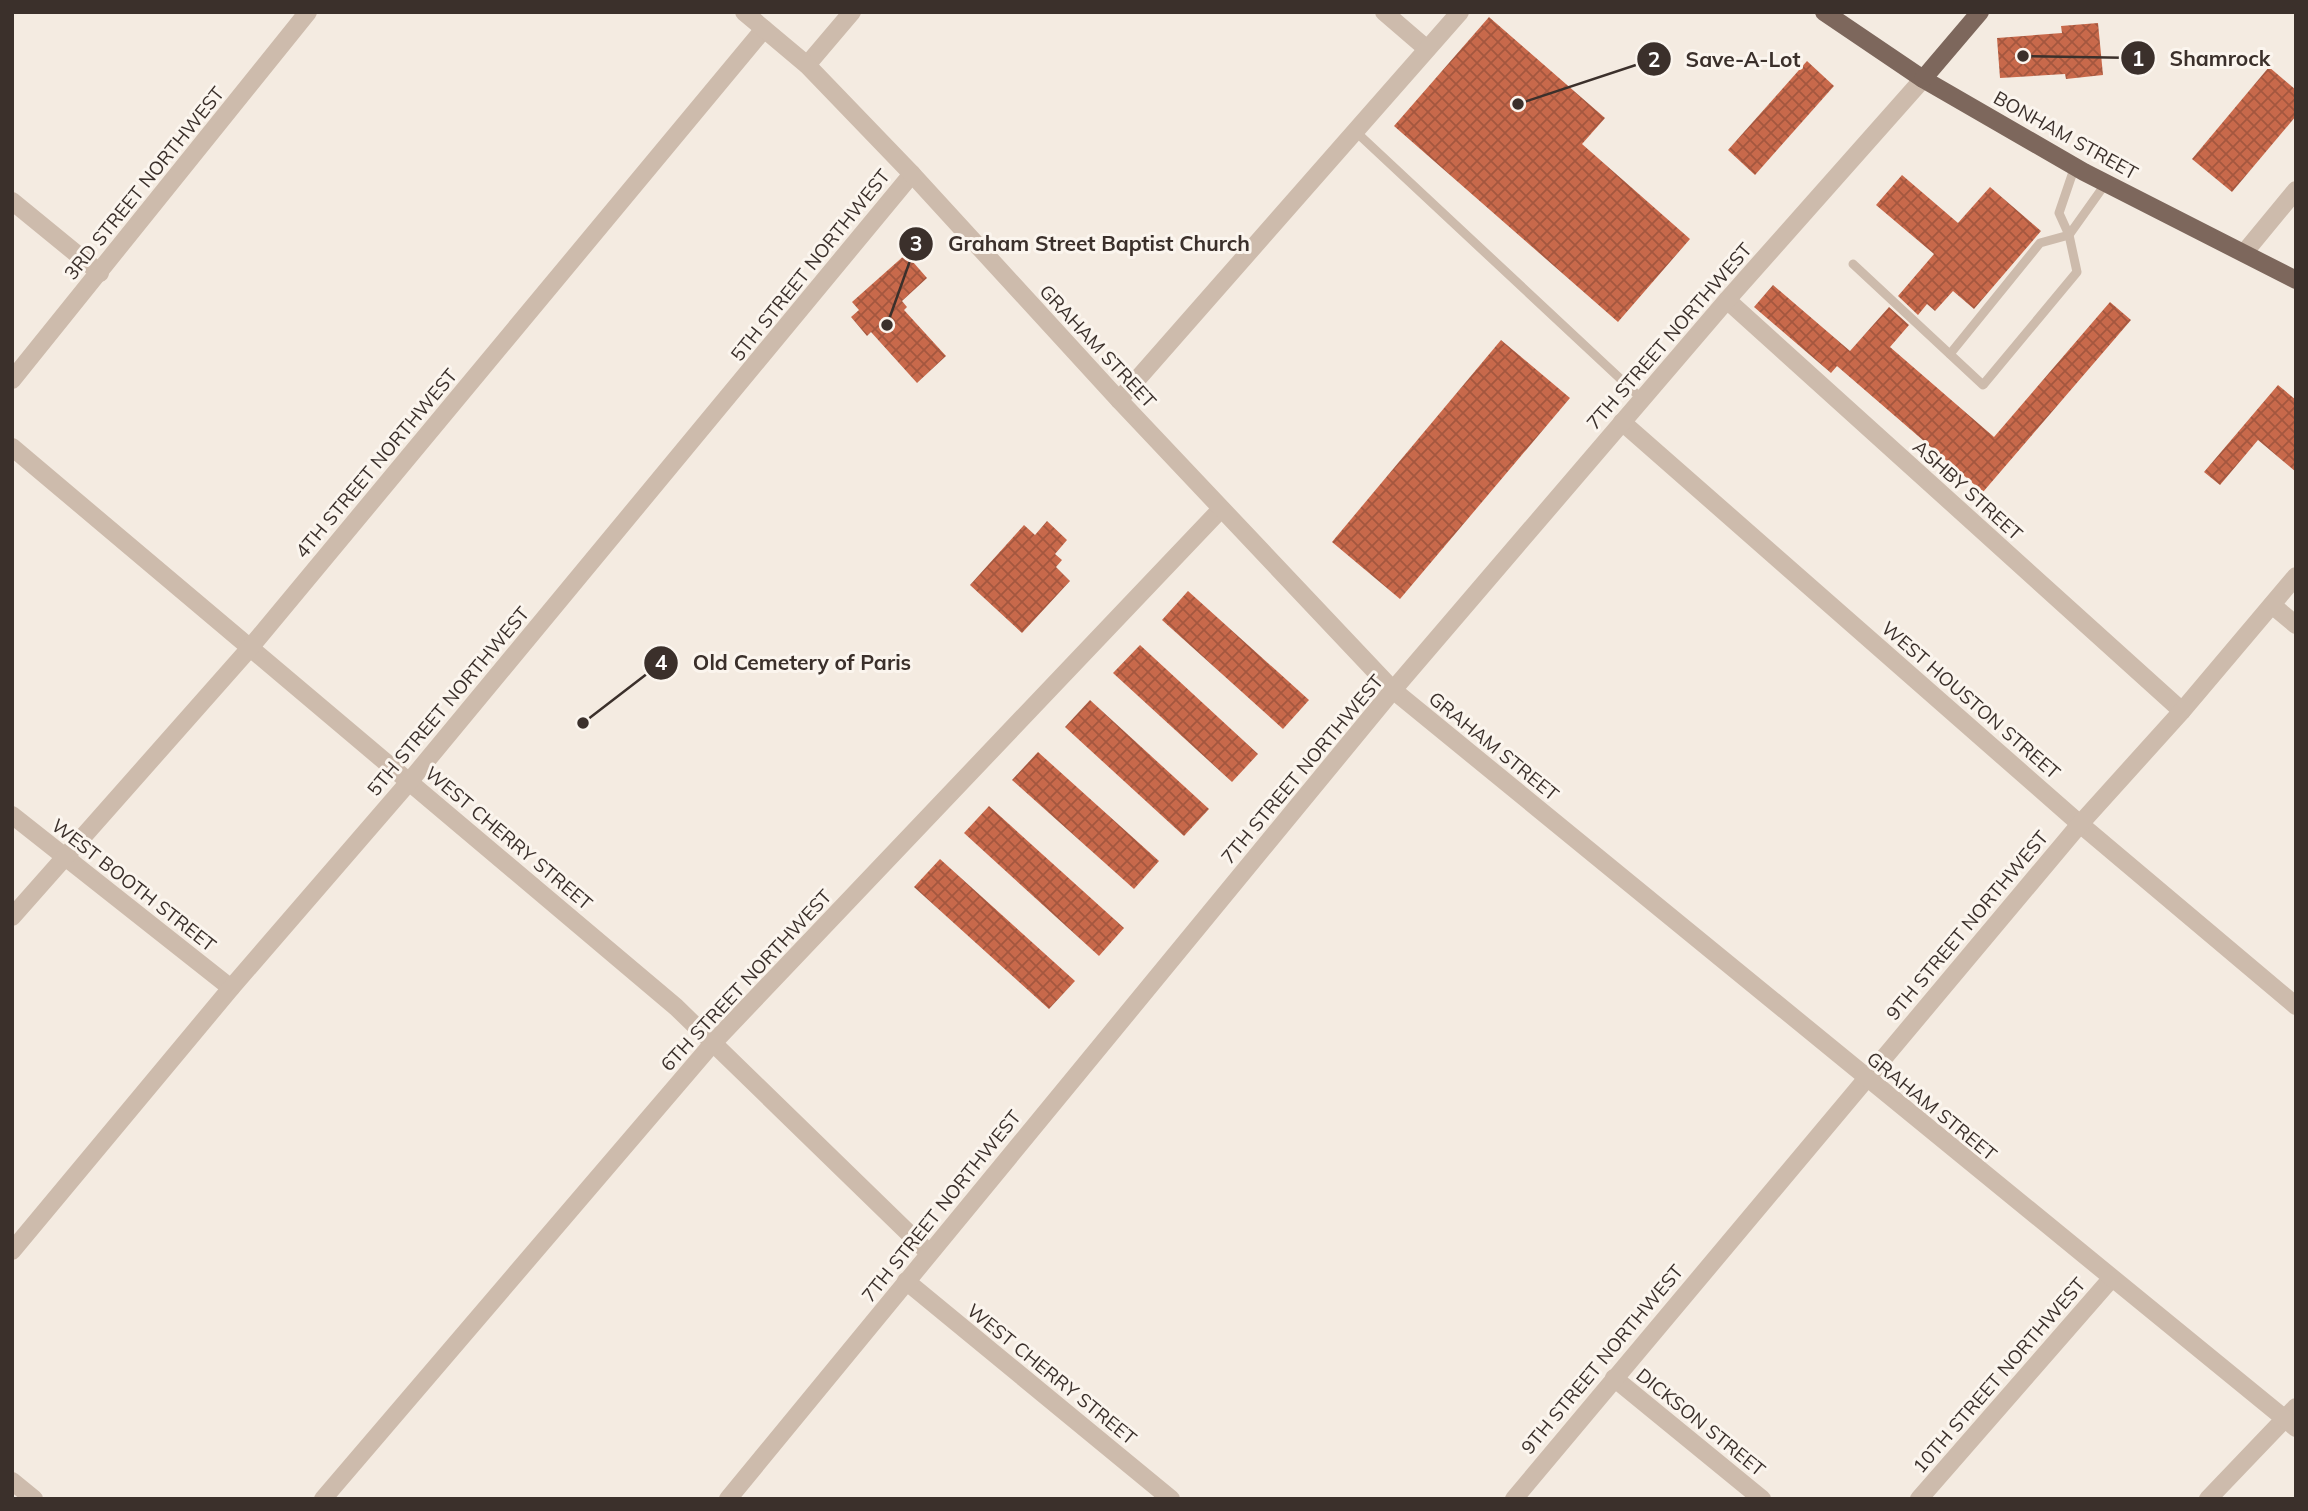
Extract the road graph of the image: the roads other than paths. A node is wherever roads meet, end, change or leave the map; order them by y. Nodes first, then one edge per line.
1 (308, 12) edge
2 (744, 12) edge
3 (852, 12) edge
4 (1384, 12) edge
5 (1460, 12) edge
6 (1824, 12) edge
7 (1980, 12) edge
8 (764, 29) junction
9 (1427, 50) junction
10 (807, 65) junction
11 (1923, 79) junction
12 (1355, 131) junction
13 (2075, 166) junction
14 (912, 174) junction
15 (2106, 183) junction
16 (2296, 190) edge
17 (12, 201) edge
18 (2069, 235) junction
19 (2245, 253) junction
20 (1853, 264) dead end
21 (100, 273) junction
22 (2296, 280) edge
23 (1727, 300) junction
24 (1950, 354) junction
25 (12, 380) edge
26 (1642, 399) junction
27 (1119, 400) junction
28 (1622, 422) junction
29 (12, 447) edge
30 (1221, 509) junction
31 (2296, 576) edge
32 (2272, 605) junction
33 (2296, 625) edge
34 (249, 649) junction
35 (1394, 690) junction
36 (2182, 711) junction
37 (409, 782) junction
38 (12, 815) edge
39 (2080, 824) junction
40 (66, 858) junction
41 (12, 917) edge
42 (230, 988) junction
43 (2296, 1006) edge
44 (713, 1043) junction
45 (1865, 1078) junction
46 (12, 1251) edge
47 (929, 1253) junction
48 (2111, 1279) junction
49 (906, 1282) junction
50 (1614, 1377) junction
51 (2292, 1418) edge
52 (12, 1481) edge
53 (34, 1499) edge
54 (323, 1499) edge
55 (728, 1499) edge
56 (1171, 1499) edge
57 (1514, 1499) edge
58 (1762, 1499) edge
59 (1919, 1499) edge
60 (2208, 1499) edge

1 - 21 street, 3RD STREET NORTHWEST
2 - 8 street, GRAHAM STREET
3 - 10 street
4 - 9 street
5 - 9 street
6 - 11 main road, BONHAM STREET
7 - 11 main road
8 - 10 street, GRAHAM STREET
8 - 34 street, 4TH STREET NORTHWEST
9 - 12 street
10 - 14 street, GRAHAM STREET
11 - 13 main road, BONHAM STREET
11 - 23 street, 7TH STREET NORTHWEST
12 - 26 lane
12 - 27 street
13 - 15 main road, BONHAM STREET
13 - 18 lane
14 - 27 street, GRAHAM STREET
14 - 37 street, 5TH STREET NORTHWEST
15 - 18 lane
15 - 19 main road, BONHAM STREET
16 - 19 street
17 - 21 street
18 - 24 lane
18 - 24 lane
19 - 22 main road, BONHAM STREET
20 - 24 lane
21 - 25 street, 3RD STREET NORTHWEST
23 - 26 street, 7TH STREET NORTHWEST
23 - 36 street, ASHBY STREET
26 - 28 street, 7TH STREET NORTHWEST
27 - 30 street, GRAHAM STREET
28 - 35 street, 7TH STREET NORTHWEST
28 - 39 street, WEST HOUSTON STREET
29 - 34 street, WEST CHERRY STREET
30 - 35 street, GRAHAM STREET
30 - 44 street, 6TH STREET NORTHWEST
31 - 32 street, 9TH STREET NORTHWEST
32 - 33 street
32 - 36 street, 9TH STREET NORTHWEST
34 - 37 street, WEST CHERRY STREET
34 - 40 street, 4TH STREET NORTHWEST
35 - 45 street, GRAHAM STREET
35 - 47 street, 7TH STREET NORTHWEST
36 - 39 street, 9TH STREET NORTHWEST
37 - 42 street, 5TH STREET NORTHWEST
37 - 44 street, WEST CHERRY STREET
38 - 40 street, WEST BOOTH STREET
39 - 43 street, WEST HOUSTON STREET
39 - 45 street, 9TH STREET NORTHWEST
40 - 41 street, 4TH STREET NORTHWEST
40 - 42 street, WEST BOOTH STREET
42 - 46 street, 5TH STREET NORTHWEST
44 - 47 street, WEST CHERRY STREET
44 - 54 street, 6TH STREET NORTHWEST
45 - 48 street, GRAHAM STREET
45 - 50 street, 9TH STREET NORTHWEST
47 - 49 street, 7TH STREET NORTHWEST
48 - 51 street, GRAHAM STREET
48 - 59 street, 10TH STREET NORTHWEST
49 - 55 street, 7TH STREET NORTHWEST
49 - 56 street, WEST CHERRY STREET
50 - 57 street, 9TH STREET NORTHWEST
50 - 58 street, DICKSON STREET
51 - 60 street
52 - 53 street

